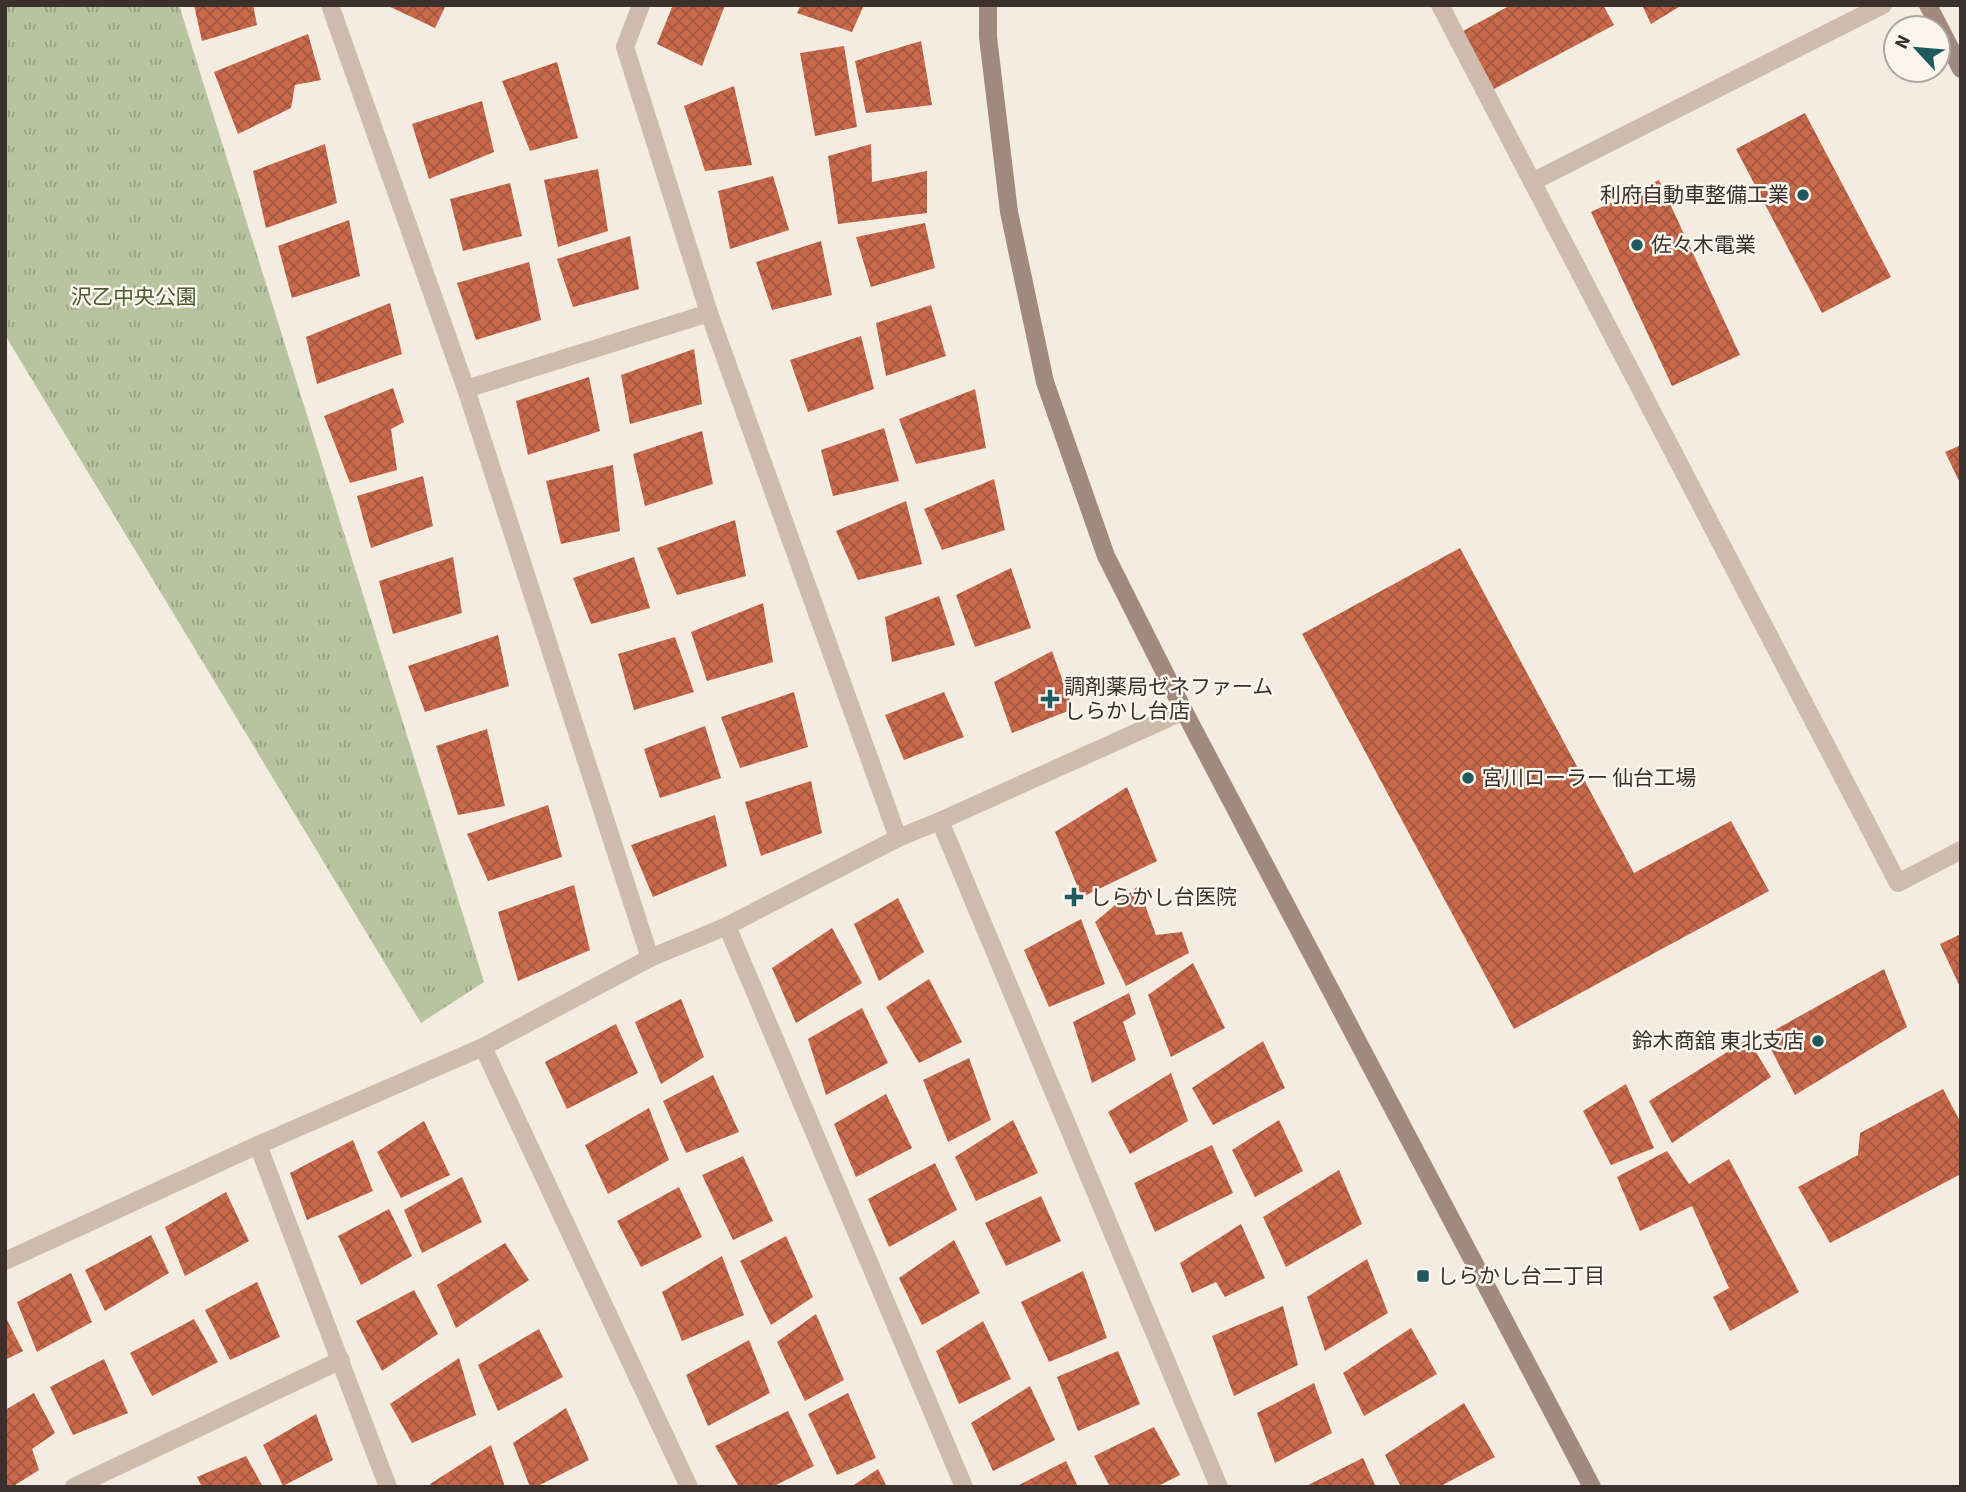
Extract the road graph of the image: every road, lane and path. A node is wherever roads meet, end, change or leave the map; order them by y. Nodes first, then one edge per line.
1 (330, 5) edge
2 (641, 5) edge
3 (988, 5) edge
4 (1440, 5) edge
5 (1883, 5) edge
6 (1928, 5) edge
7 (1961, 69) edge
8 (1532, 182) junction
9 (709, 313) junction
10 (466, 389) junction
11 (1184, 711) junction
12 (940, 821) junction
13 (898, 838) junction
14 (1961, 850) edge
15 (727, 926) junction
16 (650, 958) junction
17 (483, 1046) junction
18 (258, 1145) junction
19 (5, 1261) edge
20 (341, 1360) junction
21 (74, 1487) edge
22 (388, 1487) edge
23 (689, 1487) edge
24 (964, 1487) edge
25 (1219, 1487) edge
26 (1592, 1487) edge

1 - 10 street
2 - 9 street
3 - 11 street
4 - 8 street
5 - 8 street
6 - 7 street
8 - 14 street
9 - 10 street
9 - 13 street
10 - 16 street
11 - 12 street
11 - 26 street
12 - 13 street
12 - 25 street
13 - 15 street
15 - 16 street
15 - 24 street
16 - 17 street
17 - 18 street
17 - 23 street
18 - 19 street
18 - 20 street
20 - 21 street
20 - 22 street

